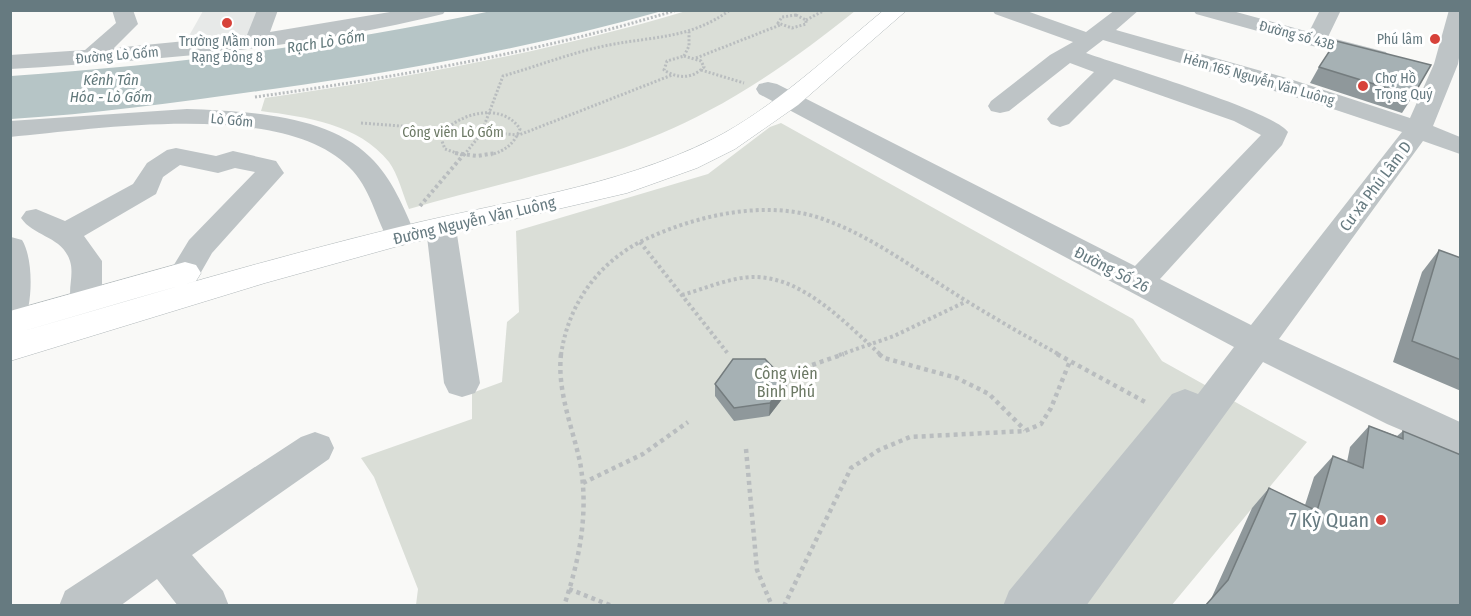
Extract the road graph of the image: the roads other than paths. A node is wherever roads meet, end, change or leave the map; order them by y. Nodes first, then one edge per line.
1 (122, 10) edge
2 (268, 10) edge
3 (436, 10) edge
4 (866, 10) edge
5 (897, 10) edge
6 (1002, 10) edge
7 (1129, 10) edge
8 (1203, 10) edge
9 (1331, 10) edge
10 (1460, 10) edge
11 (1047, 17) edge
12 (1094, 36) junction
13 (255, 41) junction
14 (1069, 55) junction
15 (1293, 56) junction
16 (91, 57) junction
17 (10, 62) edge
18 (1108, 71) junction
19 (1433, 72) edge
20 (769, 91) junction
21 (1000, 105) dead end
22 (1243, 116) junction
23 (1060, 118) dead end
24 (10, 129) edge
25 (295, 129) junction
26 (1419, 129) junction
27 (1461, 146) edge
28 (266, 167) junction
29 (36, 218) dead end
30 (414, 222) junction
31 (66, 233) junction
32 (11, 247) edge
33 (185, 273) junction
34 (1139, 282) junction
35 (86, 300) junction
36 (10, 318) edge
37 (10, 323) edge
38 (1256, 344) junction
39 (10, 348) edge
40 (462, 383) dead end
41 (1461, 439) edge
42 (315, 448) dead end
43 (162, 552) junction
44 (81, 606) edge
45 (207, 606) edge
46 (1024, 606) edge
47 (1059, 606) edge

1 - 16 street
2 - 13 street
3 - 13 street, Đường Lò Gốm
4 - 20 main road, Đường Nguyễn Văn Luông
5 - 20 main road, Đường Nguyễn Văn Luông
6 - 11 street, Hẻm 165 Nguyễn Văn Luông
7 - 12 street
8 - 15 street, Đường số 43B
9 - 15 street
10 - 19 street, Cư xá Phú Lâm D
11 - 12 street, Hẻm 165 Nguyễn Văn Luông
12 - 14 street
12 - 15 street, Hẻm 165 Nguyễn Văn Luông
13 - 16 street, Đường Lò Gốm
14 - 18 street
14 - 21 street
15 - 19 street, Đường số 43B
15 - 22 street
15 - 26 street, Hẻm 165 Nguyễn Văn Luông
16 - 17 street, Đường Lò Gốm
18 - 22 street
18 - 23 street
19 - 26 street, Cư xá Phú Lâm D
20 - 30 main road, Đường Nguyễn Văn Luông
20 - 30 main road, Đường Nguyễn Văn Luông
20 - 34 street, Đường Số 26
22 - 34 street
24 - 25 street, Lò Gốm
25 - 28 street
25 - 30 street, Lò Gốm
26 - 27 street, Hẻm 165 Nguyễn Văn Luông
26 - 38 street, Cư xá Phú Lâm D
28 - 31 street
28 - 33 street
29 - 31 street
30 - 33 main road, Đường Nguyễn Văn Luông
30 - 39 main road, Đường Nguyễn Văn Luông
30 - 40 street, Lò Gốm
31 - 35 street
32 - 36 street
33 - 35 main road, Đường Nguyễn Văn Luông
34 - 38 street, Đường Số 26
35 - 37 main road, Đường Nguyễn Văn Luông
38 - 41 street, Đường Số 26
38 - 46 street
38 - 47 street, Cư xá Phú Lâm D
42 - 43 street
43 - 44 street
43 - 45 street

